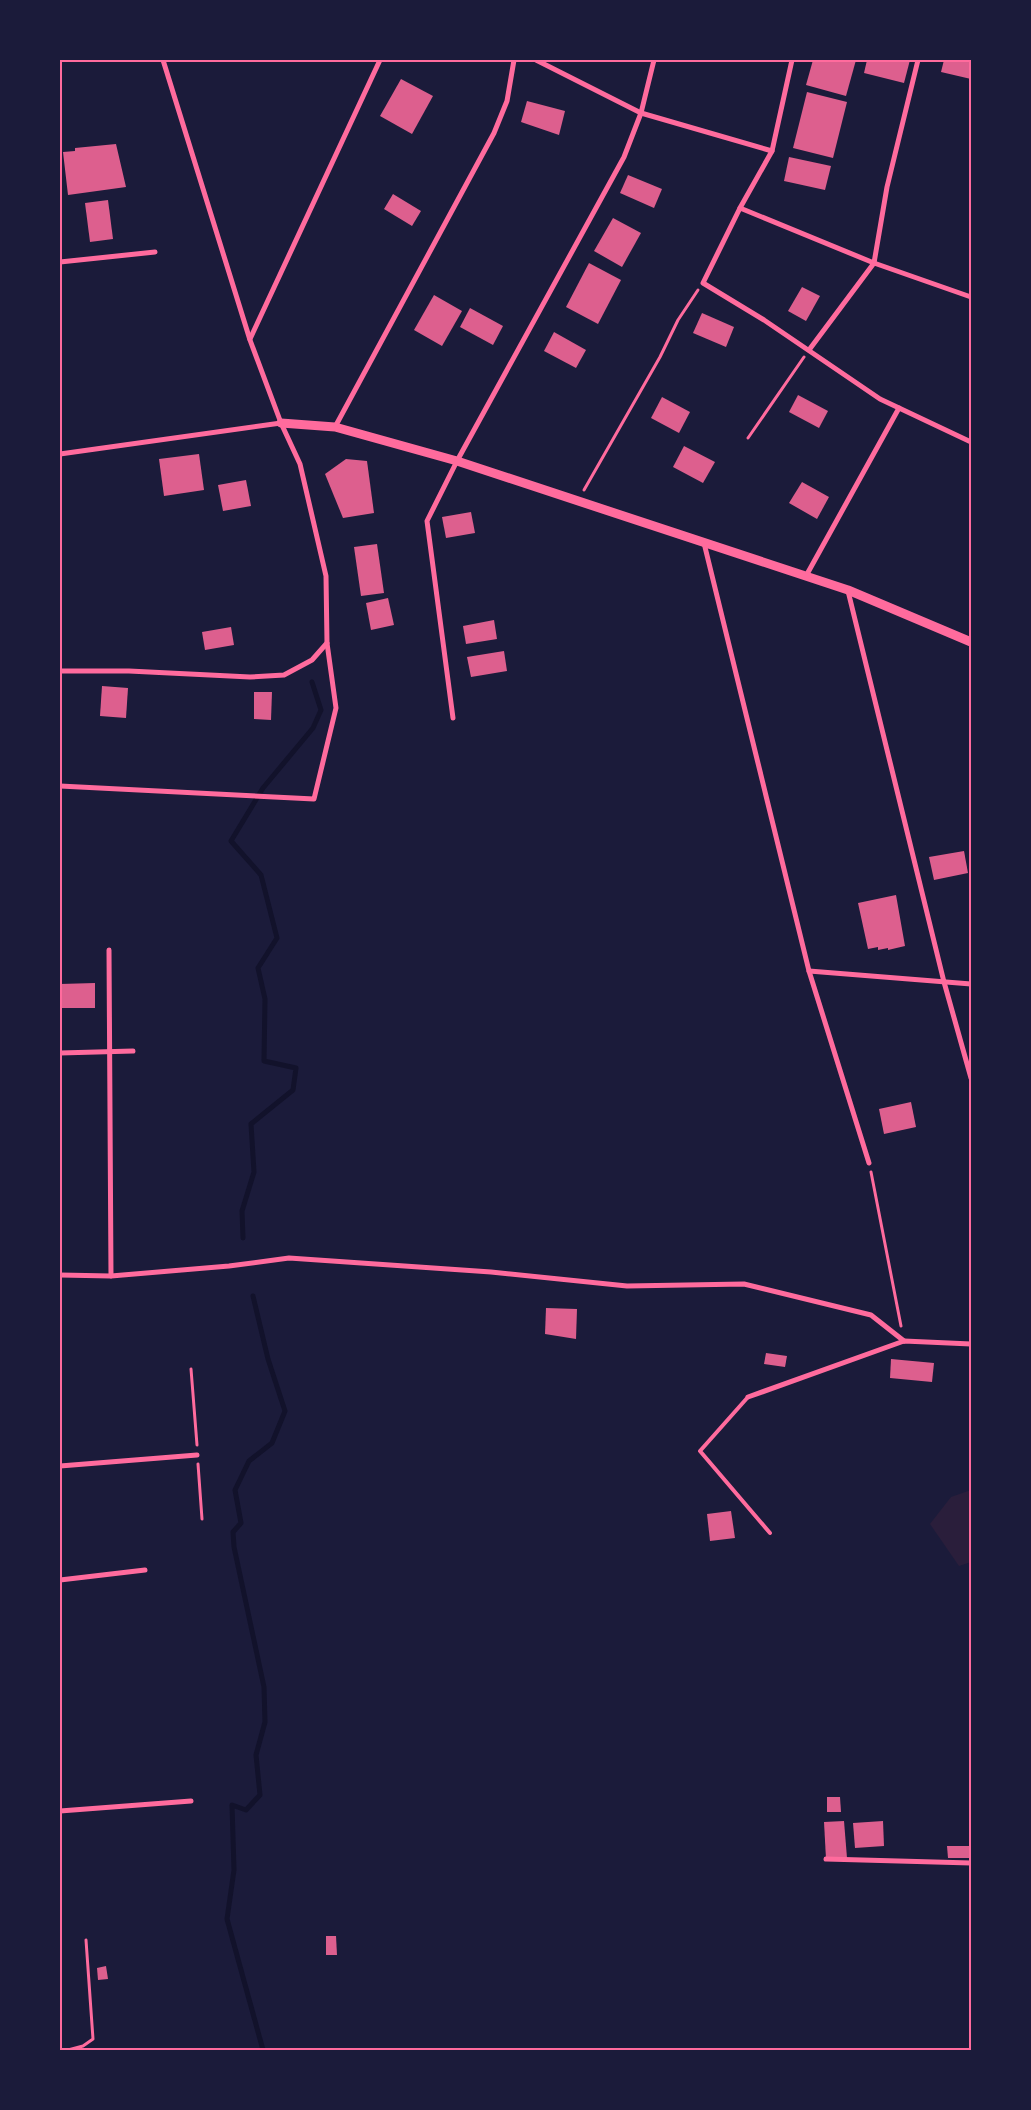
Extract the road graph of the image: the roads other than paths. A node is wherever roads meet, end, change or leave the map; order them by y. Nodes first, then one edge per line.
1 (163, 60) edge
2 (380, 60) edge
3 (514, 60) edge
4 (536, 60) edge
5 (654, 60) edge
6 (792, 60) edge
7 (918, 60) edge
8 (641, 113) junction
9 (772, 151) junction
10 (740, 208) junction
11 (155, 252) dead end
12 (60, 262) edge
13 (874, 263) junction
14 (971, 297) edge
15 (250, 340) junction
16 (809, 350) junction
17 (900, 408) junction
18 (281, 423) junction
19 (335, 427) junction
20 (971, 442) edge
21 (60, 454) edge
22 (457, 461) junction
23 (704, 542) junction
24 (806, 576) junction
25 (848, 590) junction
26 (971, 642) edge
27 (327, 643) junction
28 (60, 671) edge
29 (453, 718) dead end
30 (60, 786) edge
31 (109, 950) dead end
32 (809, 971) junction
33 (944, 982) junction
34 (971, 984) edge
35 (133, 1051) dead end
36 (110, 1052) junction
37 (60, 1053) edge
38 (971, 1078) edge
39 (869, 1163) road end
40 (60, 1275) edge
41 (111, 1276) junction
42 (904, 1341) junction
43 (971, 1344) edge
44 (748, 1397) joint
45 (197, 1455) dead end
46 (60, 1466) edge
47 (770, 1533) dead end
48 (145, 1570) dead end
49 (60, 1580) edge
50 (191, 1801) dead end
51 (60, 1811) edge
52 (826, 1860) dead end
53 (971, 1863) edge

1 - 15 street
2 - 15 street
3 - 19 street
4 - 8 street
5 - 8 street
6 - 9 street
7 - 13 street
8 - 9 street
8 - 22 street
9 - 10 street
10 - 13 street
10 - 16 street
11 - 12 street
13 - 14 street
13 - 16 street
15 - 18 street
16 - 17 street
17 - 20 street
17 - 24 street
18 - 19 street
18 - 21 street
18 - 27 street
19 - 22 street
22 - 23 street
22 - 29 street
23 - 24 street
23 - 32 street
24 - 25 street
25 - 26 street
25 - 33 street
27 - 28 street
27 - 30 street
31 - 36 street
32 - 33 street
32 - 39 street
33 - 34 street
33 - 38 street
35 - 36 street
36 - 37 street
36 - 41 street
40 - 41 street
41 - 42 street
42 - 43 street
42 - 44 street
44 - 47 lane
45 - 46 street
48 - 49 street
50 - 51 street
52 - 53 street

